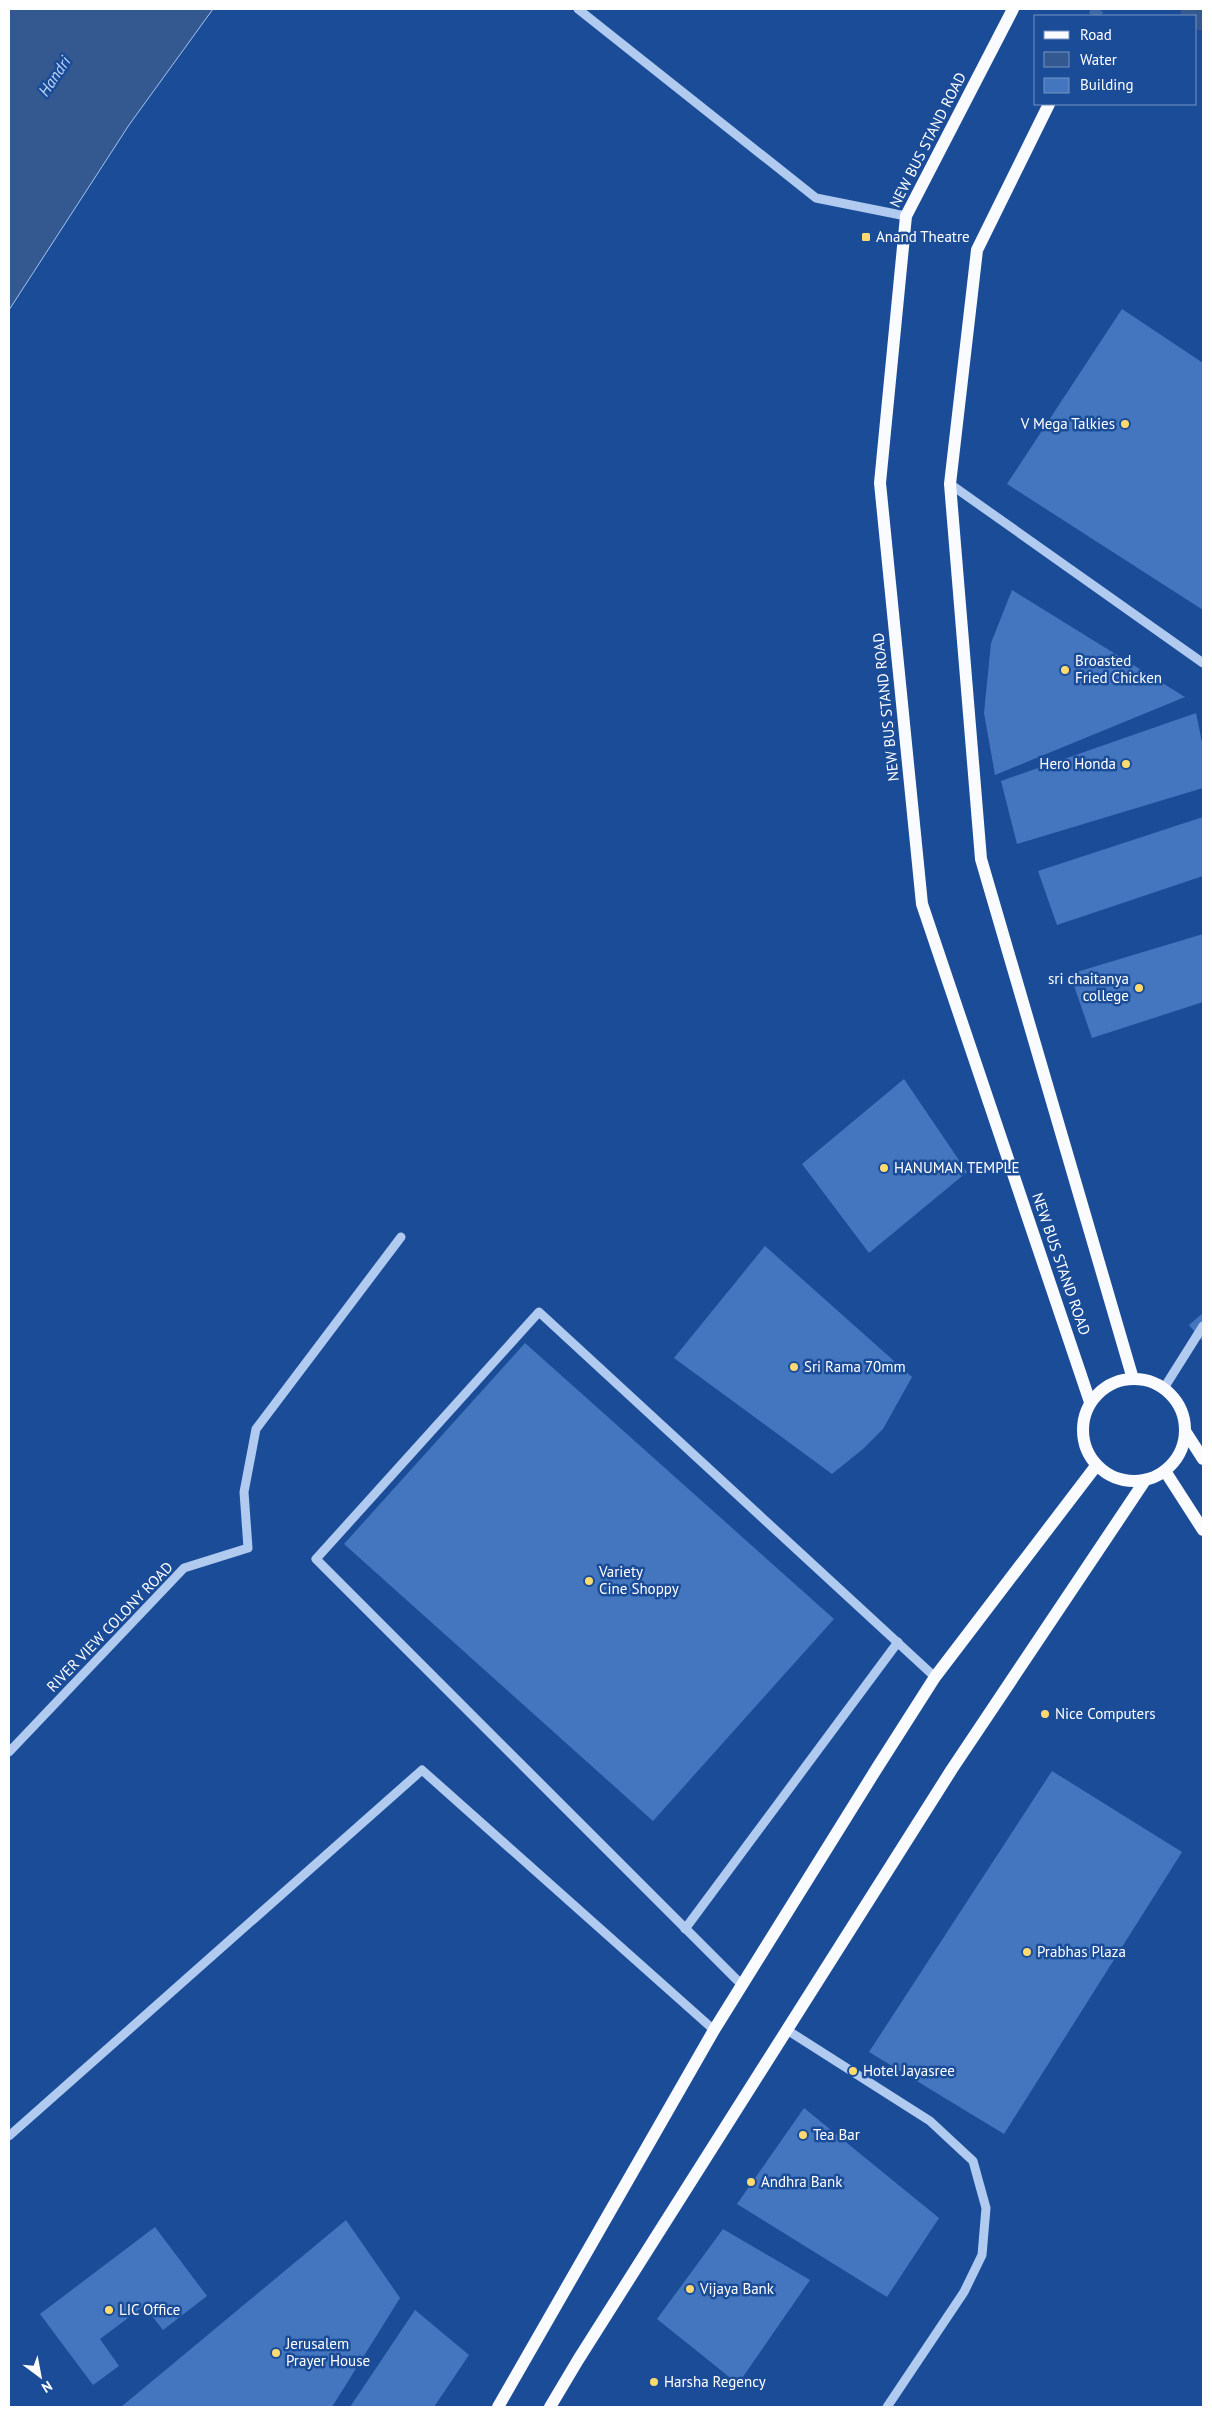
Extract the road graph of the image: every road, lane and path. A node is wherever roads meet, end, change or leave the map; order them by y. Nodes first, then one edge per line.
1 (578, 9) edge
2 (1013, 9) edge
3 (1049, 105) edge
4 (906, 216) junction
5 (950, 484) junction
6 (1203, 662) edge
7 (401, 1237) dead end
8 (1203, 1326) edge
9 (1133, 1378) junction
10 (1164, 1388) junction
11 (1090, 1402) junction
12 (1185, 1431) junction
13 (1203, 1459) edge
14 (1096, 1466) junction
15 (1165, 1471) junction
16 (1144, 1482) junction
17 (1203, 1530) edge
18 (898, 1642) junction
19 (935, 1677) junction
20 (9, 1752) edge
21 (686, 1928) junction
22 (742, 1985) junction
23 (714, 2030) junction
24 (786, 2030) junction
25 (9, 2136) edge
26 (498, 2407) edge
27 (550, 2407) edge
28 (887, 2407) edge

1 - 4 street
2 - 4 main road, NEW BUS STAND ROAD
3 - 5 main road
4 - 11 main road, NEW BUS STAND ROAD
5 - 6 street
5 - 9 main road
7 - 20 street, RIVER VIEW COLONY ROAD
8 - 10 street
9 - 10 main road
9 - 11 main road
10 - 12 main road
11 - 14 main road
12 - 13 main road
12 - 15 main road
14 - 16 main road
14 - 19 main road
15 - 16 main road
15 - 17 main road
16 - 24 main road
18 - 19 street
18 - 21 street
18 - 21 street
19 - 22 main road
21 - 22 street
22 - 23 main road
23 - 25 street
23 - 26 main road
24 - 27 main road
24 - 28 street

